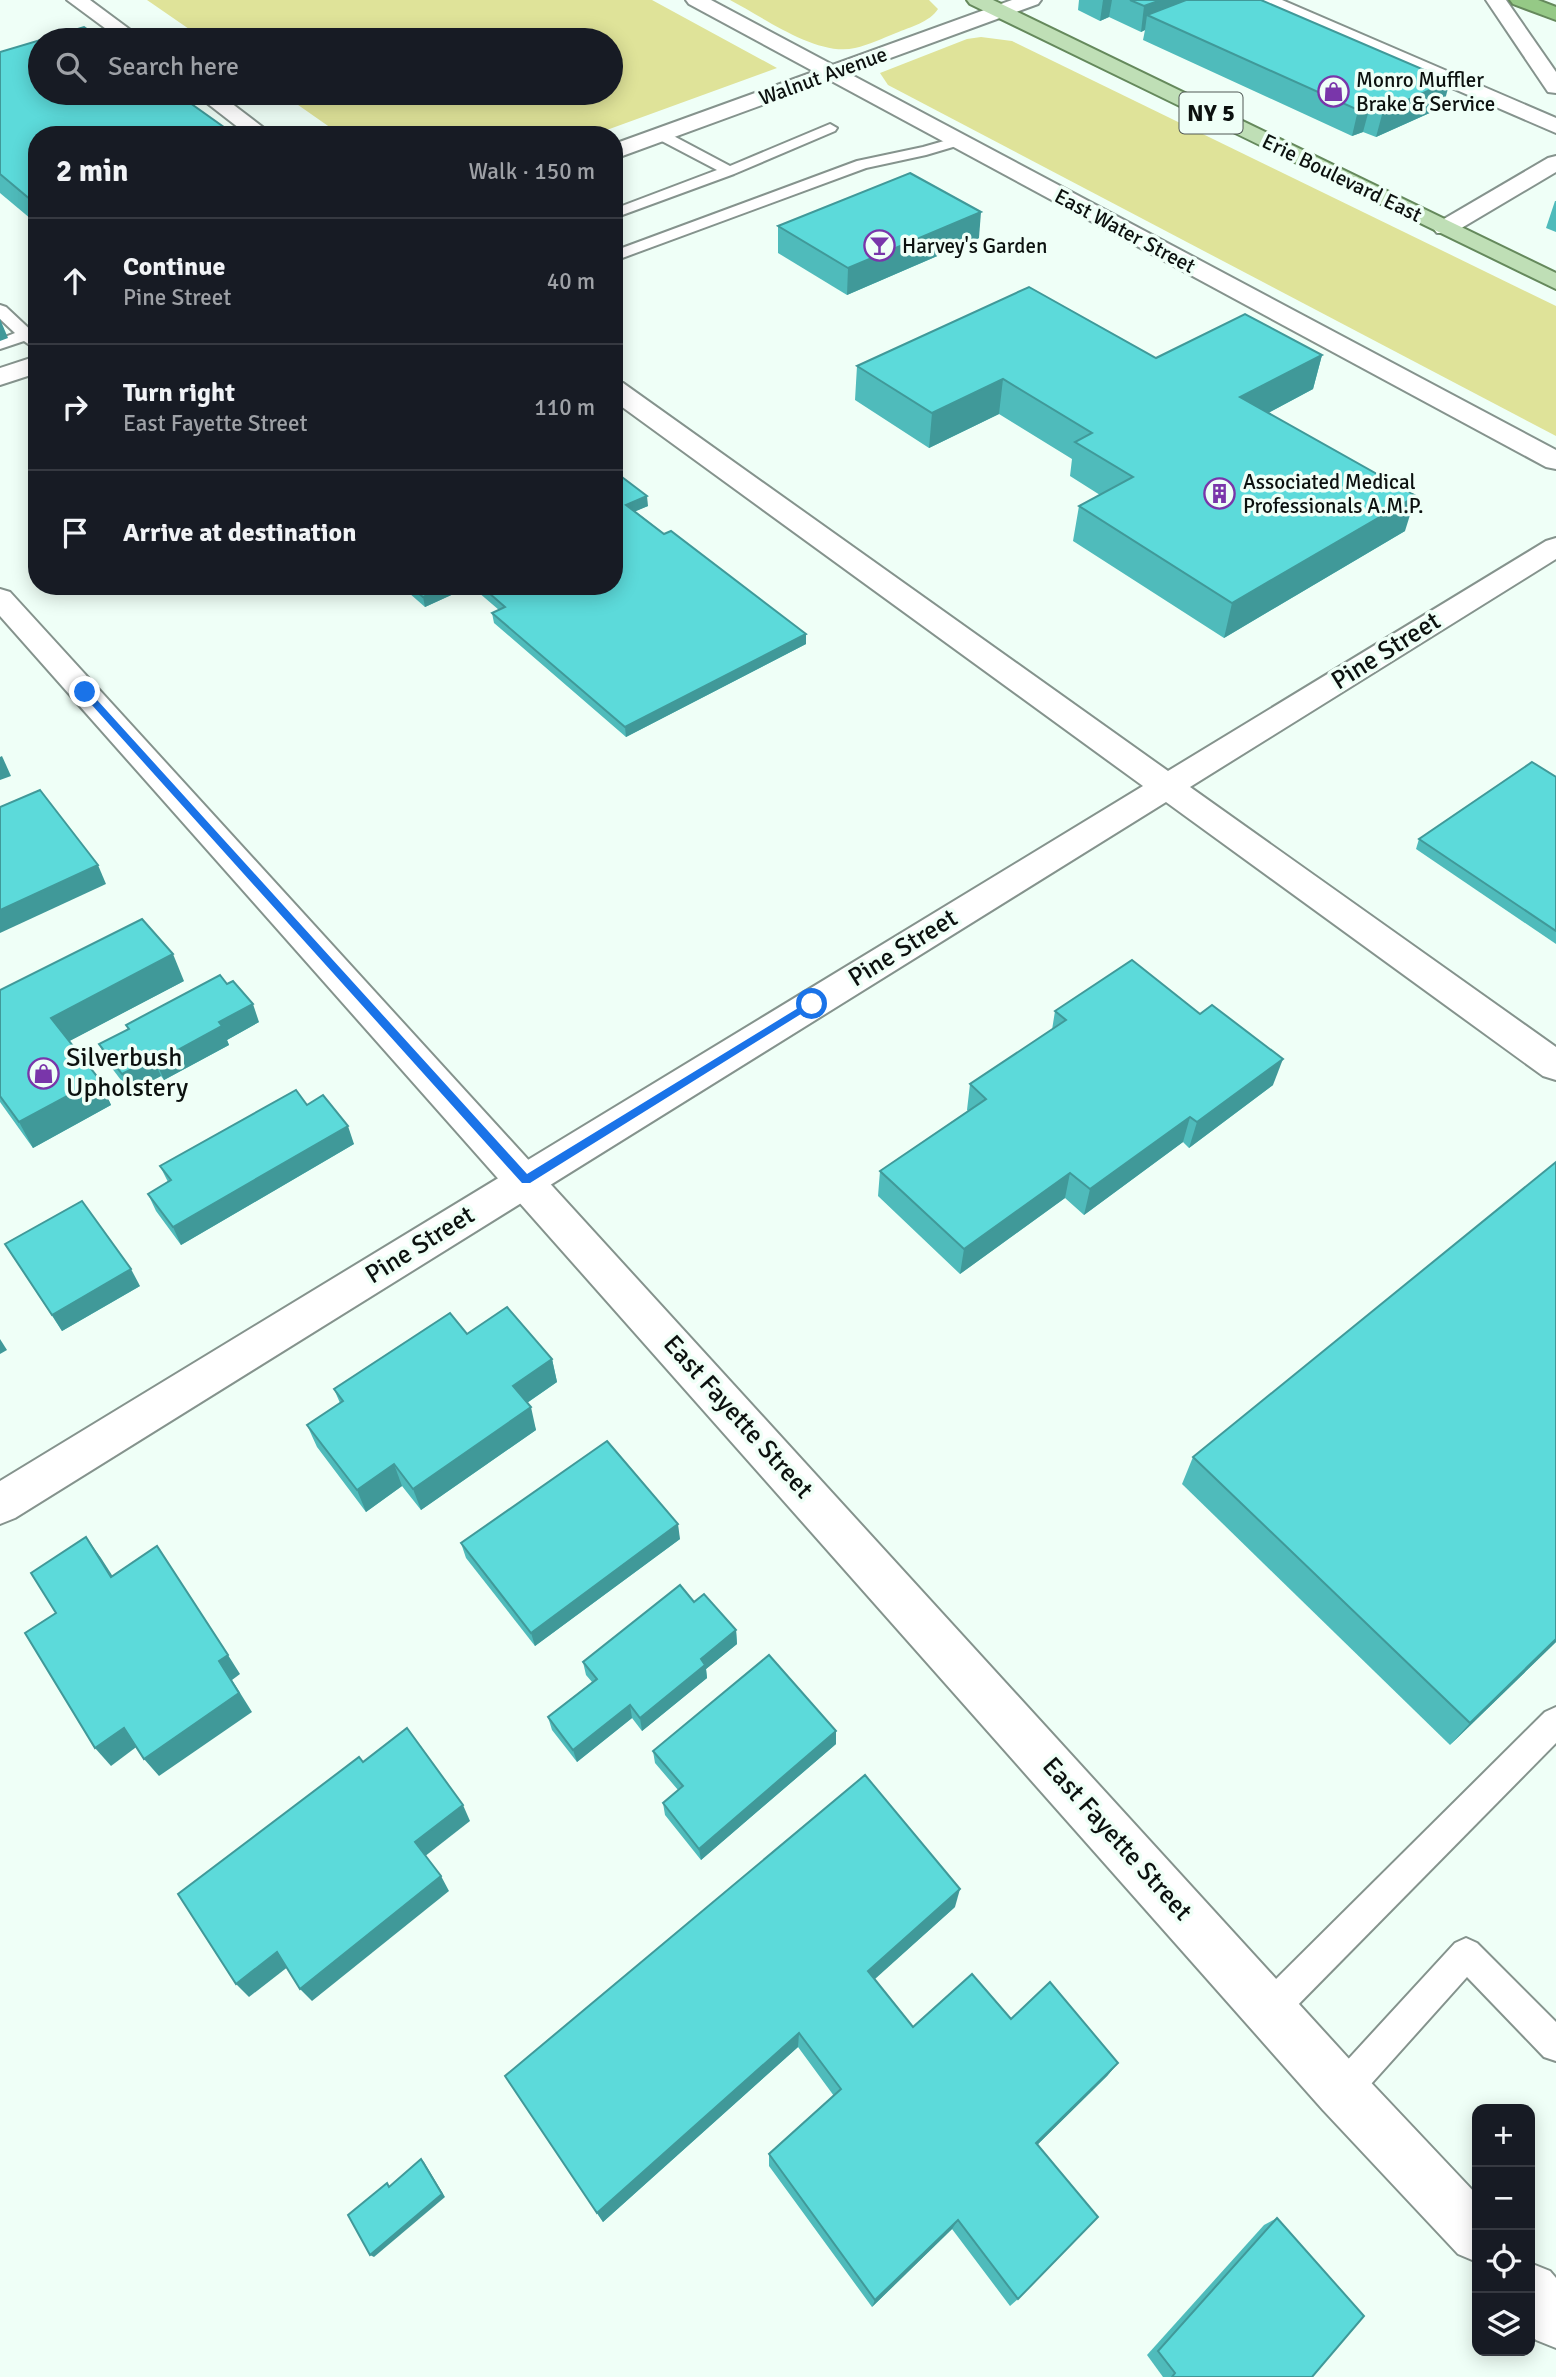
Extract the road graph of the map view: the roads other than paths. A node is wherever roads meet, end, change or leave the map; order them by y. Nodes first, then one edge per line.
1 (78, 0) edge
2 (696, 0) edge
3 (977, 0) edge
4 (1031, 0) edge
5 (1265, 0) edge
6 (1496, 0) edge
7 (1520, 0) edge
8 (1001, 11) junction
9 (1556, 14) edge
10 (117, 28) edge
11 (832, 73) junction
12 (1556, 87) edge
13 (221, 105) edge
14 (250, 126) edge
15 (1556, 126) edge
16 (830, 128) dead end
17 (661, 135) junction
18 (958, 141) junction
19 (623, 149) edge
20 (1556, 163) edge
21 (729, 171) junction
22 (623, 211) edge
23 (1445, 228) junction
24 (623, 253) edge
25 (1556, 282) edge
26 (0, 310) edge
27 (28, 337) edge
28 (28, 340) edge
29 (0, 344) edge
30 (28, 367) edge
31 (0, 377) edge
32 (623, 395) edge
33 (1556, 461) edge
34 (1556, 547) edge
35 (0, 598) edge
36 (1168, 785) junction
37 (1556, 1066) edge
38 (526, 1180) junction
39 (0, 1504) edge
40 (1556, 1722) edge
41 (1270, 2009) junction
42 (1556, 2045) edge
43 (1342, 2091) junction
44 (1472, 2230) edge
45 (1532, 2293) edge
46 (1556, 2319) edge

1 - 10 street
2 - 11 street, East Water Street
3 - 8 main road, Erie Boulevard East / NY 5
4 - 8 street, Walnut Avenue
5 - 15 street
6 - 12 street
7 - 9 highway
8 - 11 street, Walnut Avenue
8 - 23 main road, Erie Boulevard East / NY 5
11 - 17 street, Walnut Avenue
11 - 18 street, East Water Street
13 - 14 street
16 - 21 lane
17 - 19 street, Walnut Avenue
17 - 21 lane
18 - 24 lane
18 - 33 street, East Water Street
20 - 23 street
21 - 22 lane
23 - 25 main road, Erie Boulevard East / NY 5
26 - 27 lane
28 - 29 lane
30 - 31 street
32 - 36 street
34 - 36 street, Pine Street
35 - 38 street, East Fayette Street
36 - 37 street
36 - 38 street, Pine Street
38 - 39 street, Pine Street
38 - 41 street, East Fayette Street
40 - 41 lane
41 - 43 street, East Fayette Street
42 - 43 lane
43 - 44 street, East Fayette Street
45 - 46 street

